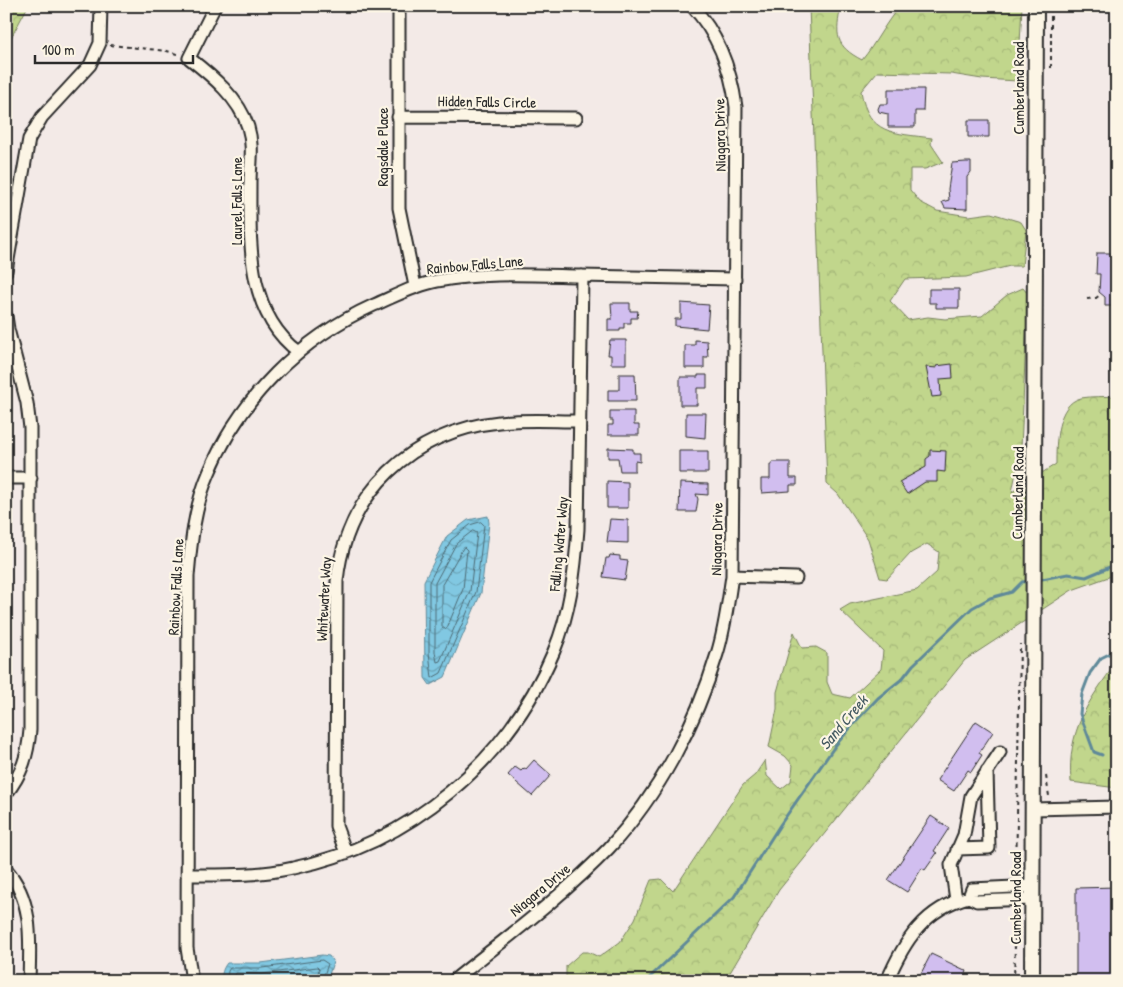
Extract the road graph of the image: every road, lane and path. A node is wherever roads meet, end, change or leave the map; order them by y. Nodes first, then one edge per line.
1 (102, 6) edge
2 (214, 6) edge
3 (399, 6) edge
4 (692, 6) edge
5 (1036, 6) edge
6 (1051, 6) edge
7 (100, 43) junction
8 (189, 58) junction
9 (1051, 68) dead end
10 (398, 116) junction
11 (576, 118) dead end
12 (6, 271) edge
13 (582, 276) junction
14 (735, 279) junction
15 (415, 286) junction
16 (1101, 294) dead end
17 (1087, 299) dead end
18 (6, 316) edge
19 (299, 352) junction
20 (579, 421) junction
21 (6, 478) edge
22 (31, 478) junction
23 (732, 576) junction
24 (796, 578) dead end
25 (1020, 644) dead end
26 (1000, 752) dead end
27 (987, 772) junction
28 (6, 794) edge
29 (1117, 807) edge
30 (1033, 809) junction
31 (957, 849) junction
32 (346, 853) junction
33 (6, 869) edge
34 (187, 875) junction
35 (1015, 886) junction
36 (1032, 893) junction
37 (969, 897) junction
38 (1016, 898) junction
39 (956, 900) junction
40 (29, 981) edge
41 (192, 981) edge
42 (454, 981) edge
43 (886, 981) edge
44 (1014, 981) edge
45 (1032, 981) edge

1 - 7 street
2 - 8 street
3 - 10 street, Ragsdale Place
4 - 14 street, Niagara Drive
5 - 30 main road, Cumberland Road
6 - 9 path
7 - 8 path
7 - 12 street
8 - 19 street, Laurel Falls Lane
10 - 11 street, Hidden Falls Circle
10 - 15 street, Ragsdale Place
13 - 14 street, Rainbow Falls Lane
13 - 15 street, Rainbow Falls Lane
13 - 20 street, Falling Water Way
14 - 23 street, Niagara Drive
15 - 19 street, Rainbow Falls Lane
16 - 17 path
18 - 22 street
19 - 34 street, Rainbow Falls Lane
20 - 32 street, Falling Water Way
20 - 32 street, Whitewater Way
21 - 22 street
22 - 28 street
23 - 24 street
23 - 42 street, Niagara Drive
25 - 35 path
26 - 27 street
27 - 31 street
27 - 31 street
29 - 30 street
30 - 36 main road, Cumberland Road
31 - 39 street
32 - 34 street, Falling Water Way
33 - 40 street
34 - 41 street, Rainbow Falls Lane
35 - 36 street
35 - 37 street
36 - 38 street
36 - 45 main road, Cumberland Road
37 - 38 street
37 - 39 street
38 - 44 path
39 - 43 street

